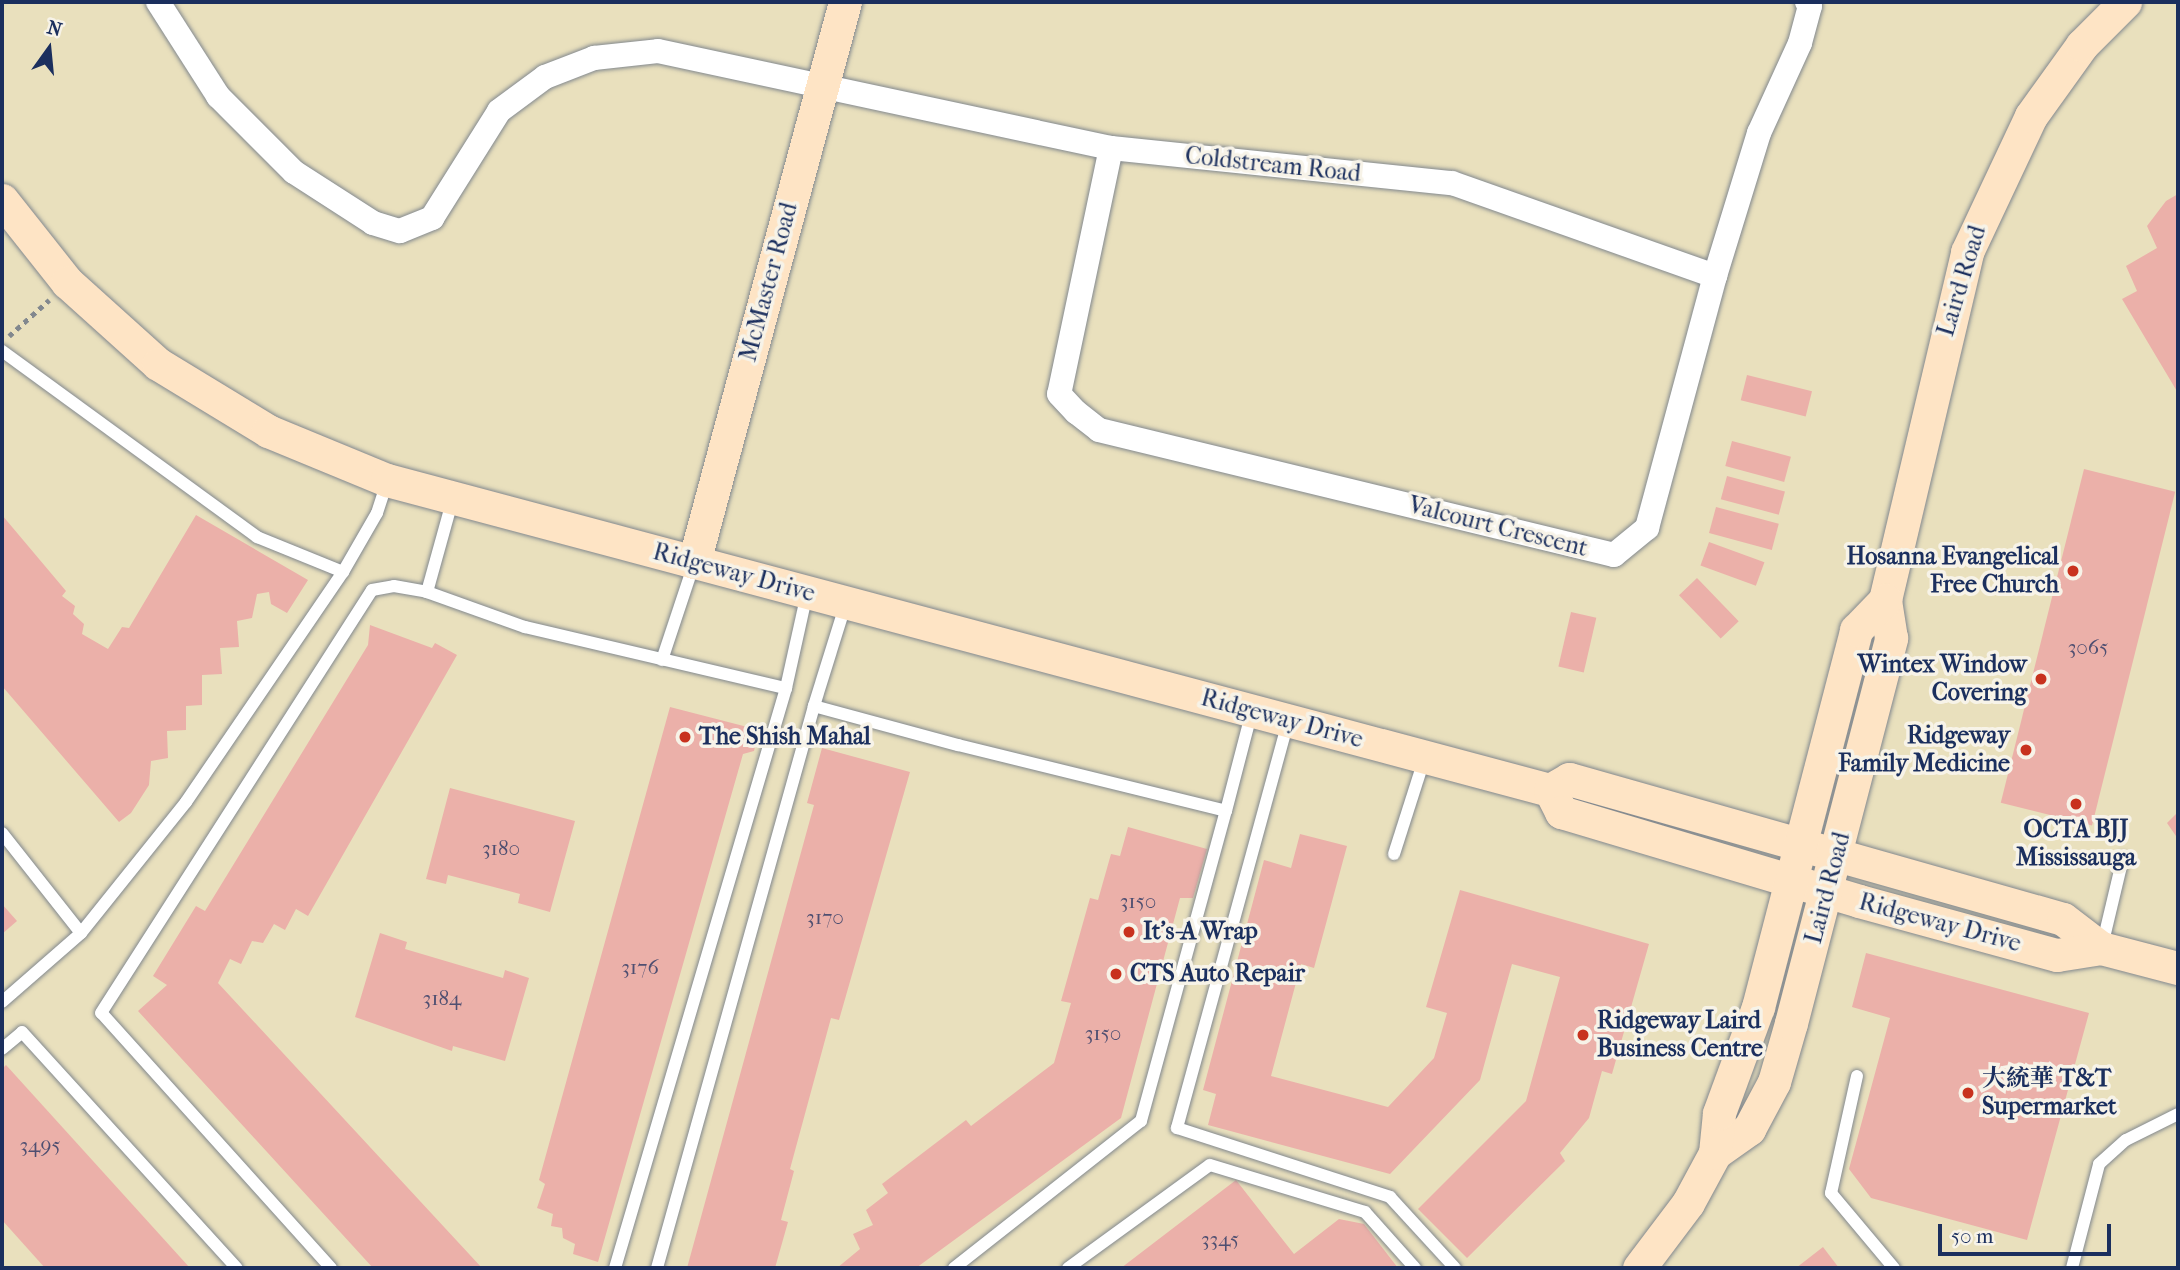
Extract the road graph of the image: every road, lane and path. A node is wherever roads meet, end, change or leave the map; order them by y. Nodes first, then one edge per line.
1 (158, 2) edge
2 (845, 2) edge
3 (1807, 2) edge
4 (2125, 2) edge
5 (822, 83) junction
6 (1111, 148) junction
7 (2, 200) edge
8 (1715, 276) junction
9 (67, 282) junction
10 (2, 340) edge
11 (2, 351) edge
12 (387, 480) junction
13 (453, 498) junction
14 (694, 562) junction
15 (343, 572) junction
16 (427, 592) junction
17 (807, 593) junction
18 (1885, 600) junction
19 (846, 603) junction
20 (662, 660) junction
21 (786, 688) junction
22 (814, 706) junction
23 (1252, 711) junction
24 (1289, 721) junction
25 (1425, 757) junction
26 (1550, 790) junction
27 (1226, 811) junction
28 (2, 833) edge
29 (1802, 846) junction
30 (1394, 854) dead end
31 (1836, 855) junction
32 (2123, 858) dead end
33 (1793, 881) junction
34 (1827, 891) junction
35 (81, 933) junction
36 (2101, 948) junction
37 (2178, 968) edge
38 (2, 1002) edge
39 (2, 1049) edge
40 (1857, 1076) dead end
41 (2178, 1114) edge
42 (1715, 1153) junction
43 (237, 1268) edge
44 (331, 1268) edge
45 (615, 1268) edge
46 (657, 1268) edge
47 (954, 1268) edge
48 (1068, 1268) edge
49 (1415, 1268) edge
50 (1455, 1268) edge
51 (1639, 1268) edge
52 (1894, 1268) edge
53 (2072, 1268) edge

1 - 5 street, Coldstream Road
2 - 5 street, McMaster Road
3 - 8 street, Valcourt Crescent
4 - 18 street, Laird Road
5 - 6 street, Coldstream Road
5 - 14 street, McMaster Road
6 - 8 street, Coldstream Road
6 - 8 street, Valcourt Crescent
7 - 9 street, Ridgeway Drive
9 - 10 path
9 - 12 street, Ridgeway Drive
11 - 15 lane
12 - 13 street, Ridgeway Drive
12 - 15 lane
13 - 14 street, Ridgeway Drive
13 - 16 lane
14 - 17 street, Ridgeway Drive
14 - 20 lane
15 - 35 lane
16 - 20 lane
16 - 44 lane
17 - 19 street, Ridgeway Drive
17 - 21 lane
18 - 29 street, Laird Road
18 - 31 street, Laird Road
19 - 22 lane
19 - 23 street, Ridgeway Drive
20 - 21 lane
21 - 45 lane
22 - 27 lane
22 - 46 lane
23 - 24 street, Ridgeway Drive
23 - 27 lane
24 - 25 street, Ridgeway Drive
24 - 50 lane
25 - 26 street, Ridgeway Drive
25 - 30 lane
26 - 29 street, Ridgeway Drive
26 - 33 street, Ridgeway Drive
27 - 47 lane
28 - 35 lane
29 - 31 street, Ridgeway Drive
29 - 33 street, Laird Road
31 - 34 street, Laird Road
31 - 36 street, Ridgeway Drive
32 - 36 lane
33 - 34 street, Ridgeway Drive
33 - 42 street, Laird Road
34 - 36 street, Ridgeway Drive
34 - 42 street, Laird Road
35 - 38 lane
36 - 37 street, Ridgeway Drive
39 - 43 lane
40 - 52 lane
41 - 53 lane
42 - 51 street, Laird Road
48 - 49 lane

